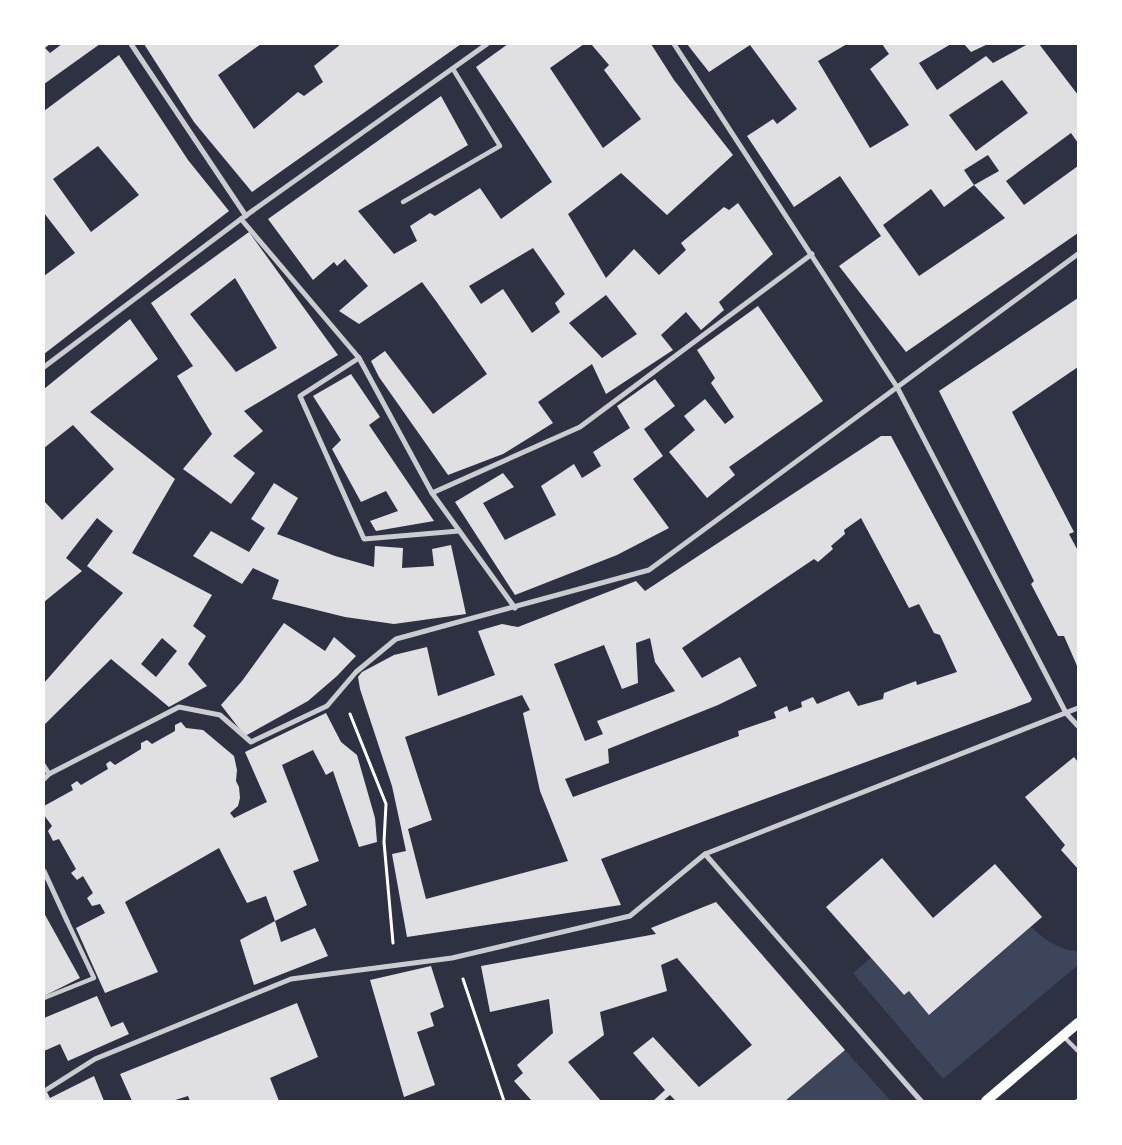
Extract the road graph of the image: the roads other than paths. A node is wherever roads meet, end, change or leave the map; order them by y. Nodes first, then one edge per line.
1 (131, 44) edge
2 (487, 44) edge
3 (674, 44) edge
4 (453, 69) junction
5 (403, 202) dead end
6 (243, 217) junction
7 (812, 254) junction
8 (1078, 254) edge
9 (359, 358) junction
10 (44, 367) edge
11 (897, 387) junction
12 (432, 493) junction
13 (459, 531) junction
14 (515, 608) junction
15 (1078, 708) edge
16 (1066, 713) junction
17 (1078, 726) edge
18 (44, 766) edge
19 (49, 774) junction
20 (44, 779) edge
21 (705, 854) junction
22 (44, 871) edge
23 (67, 921) joint
24 (44, 998) edge
25 (1078, 1024) edge
26 (1064, 1036) junction
27 (1078, 1051) edge
28 (46, 1090) dead end
29 (921, 1101) edge
30 (986, 1101) edge

1 - 6 street
2 - 4 street
3 - 7 street
4 - 5 street
4 - 6 street
6 - 9 street
6 - 10 street
7 - 11 street
7 - 12 street
8 - 11 street
9 - 12 street
9 - 13 street
11 - 14 street
11 - 16 street
12 - 13 street
13 - 14 street
14 - 19 street
15 - 16 street
16 - 17 street
16 - 21 street
18 - 19 street
19 - 20 street
21 - 28 street
21 - 29 street
22 - 23 street
23 - 24 street
25 - 26 main road
26 - 27 lane
26 - 30 main road

